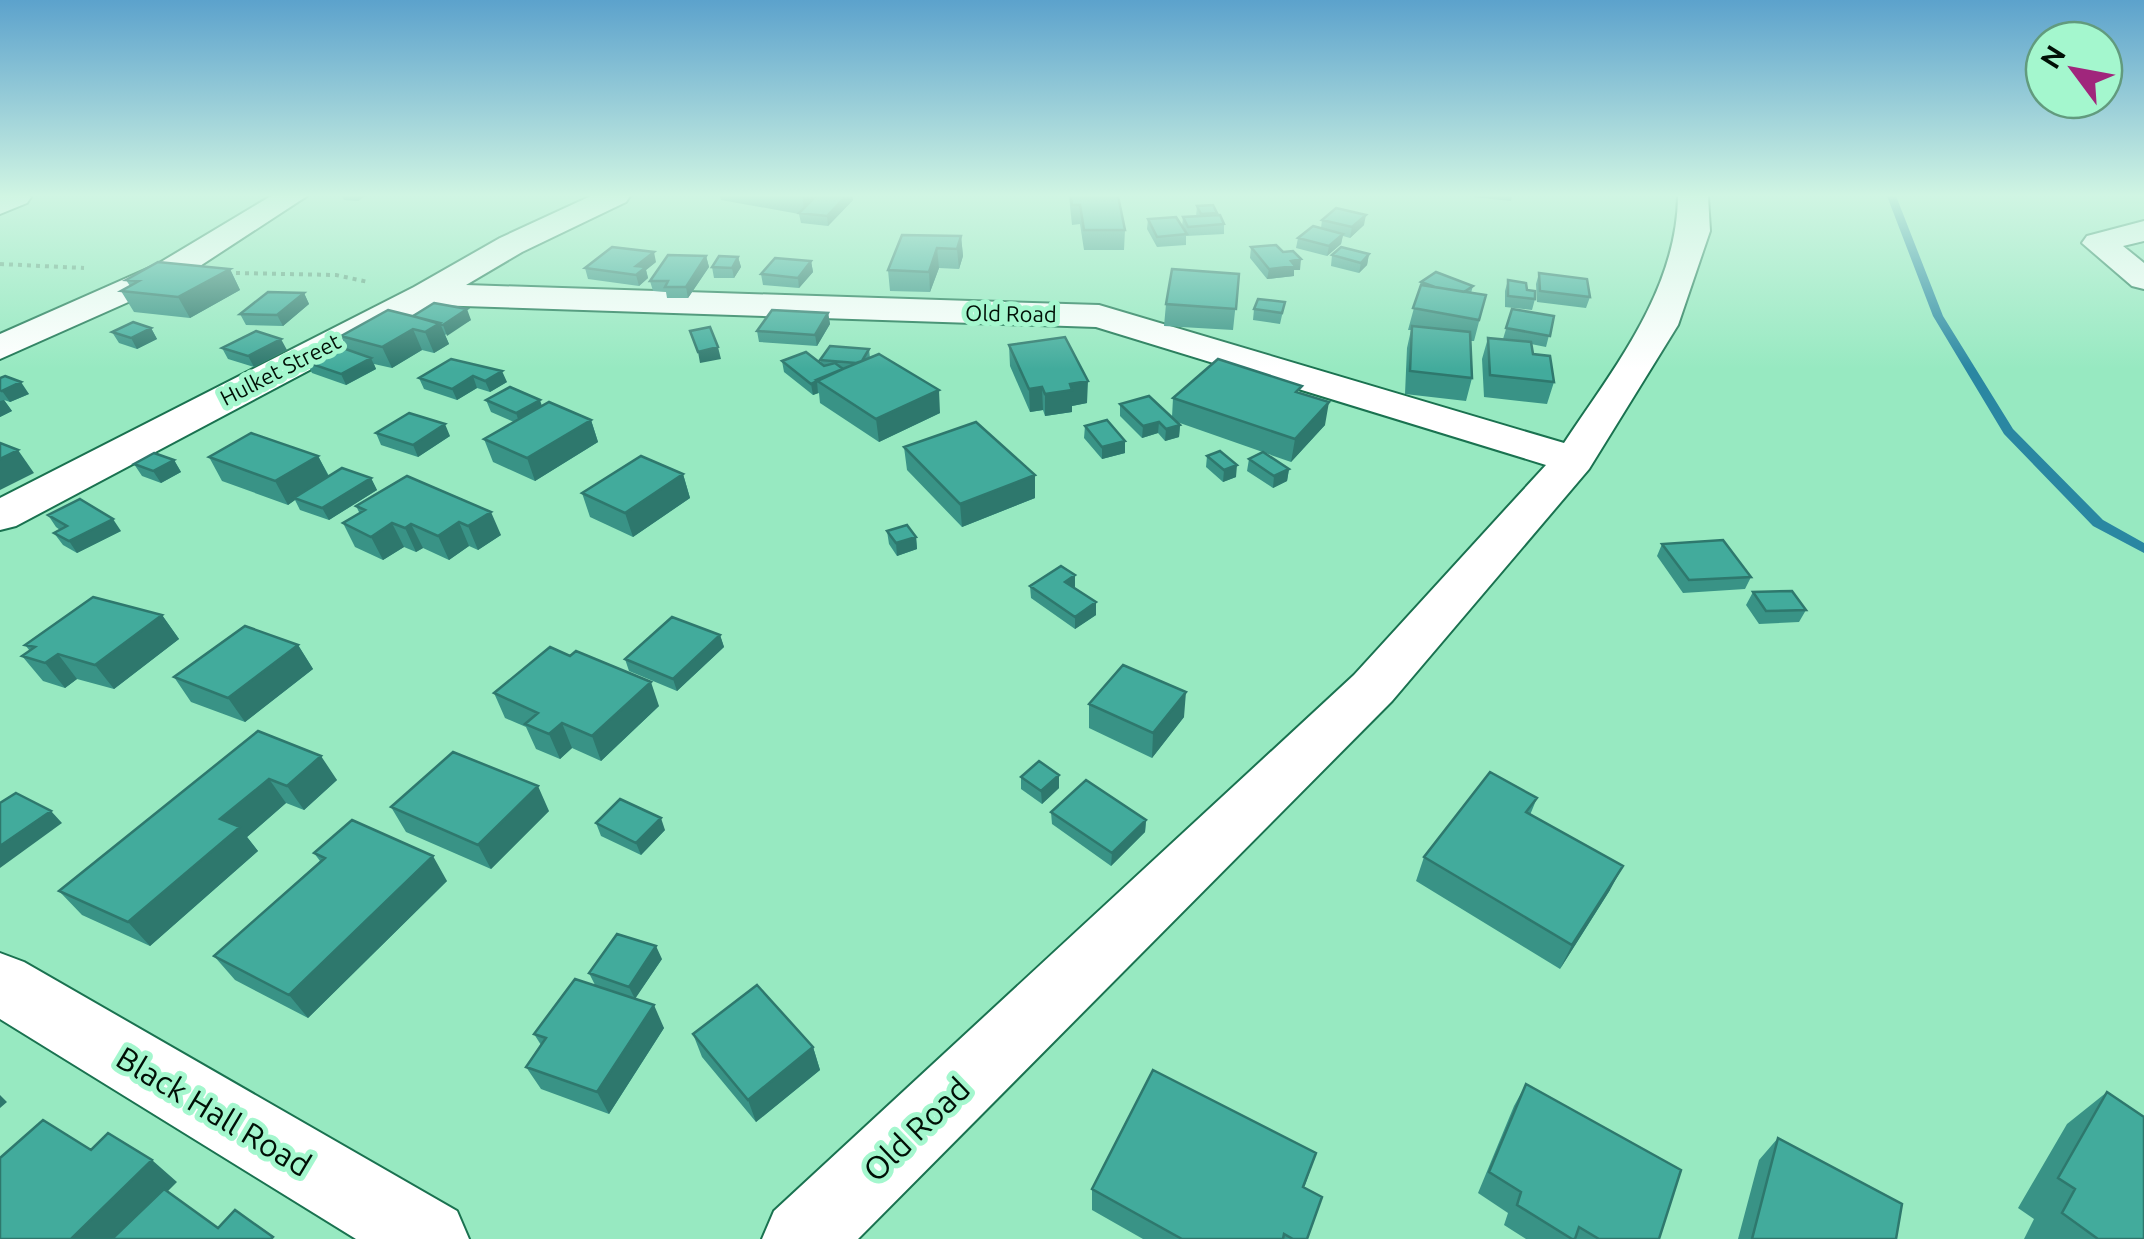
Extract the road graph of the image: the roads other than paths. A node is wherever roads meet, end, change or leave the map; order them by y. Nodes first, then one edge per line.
1 (198, 254) edge
2 (496, 254) edge
3 (1686, 254) edge
4 (2112, 254) edge
5 (2144, 278) edge
6 (426, 294) junction
7 (0, 348) edge
8 (1574, 460) junction
9 (0, 516) edge
10 (0, 983) edge
11 (428, 1239) edge
12 (802, 1239) edge

1 - 7 street
2 - 6 street, Hulket Street
3 - 8 street, Old Road
4 - 5 street
6 - 8 street, Old Road
6 - 9 street, Hulket Street
8 - 12 street, Old Road
10 - 11 street, Black Hall Road

